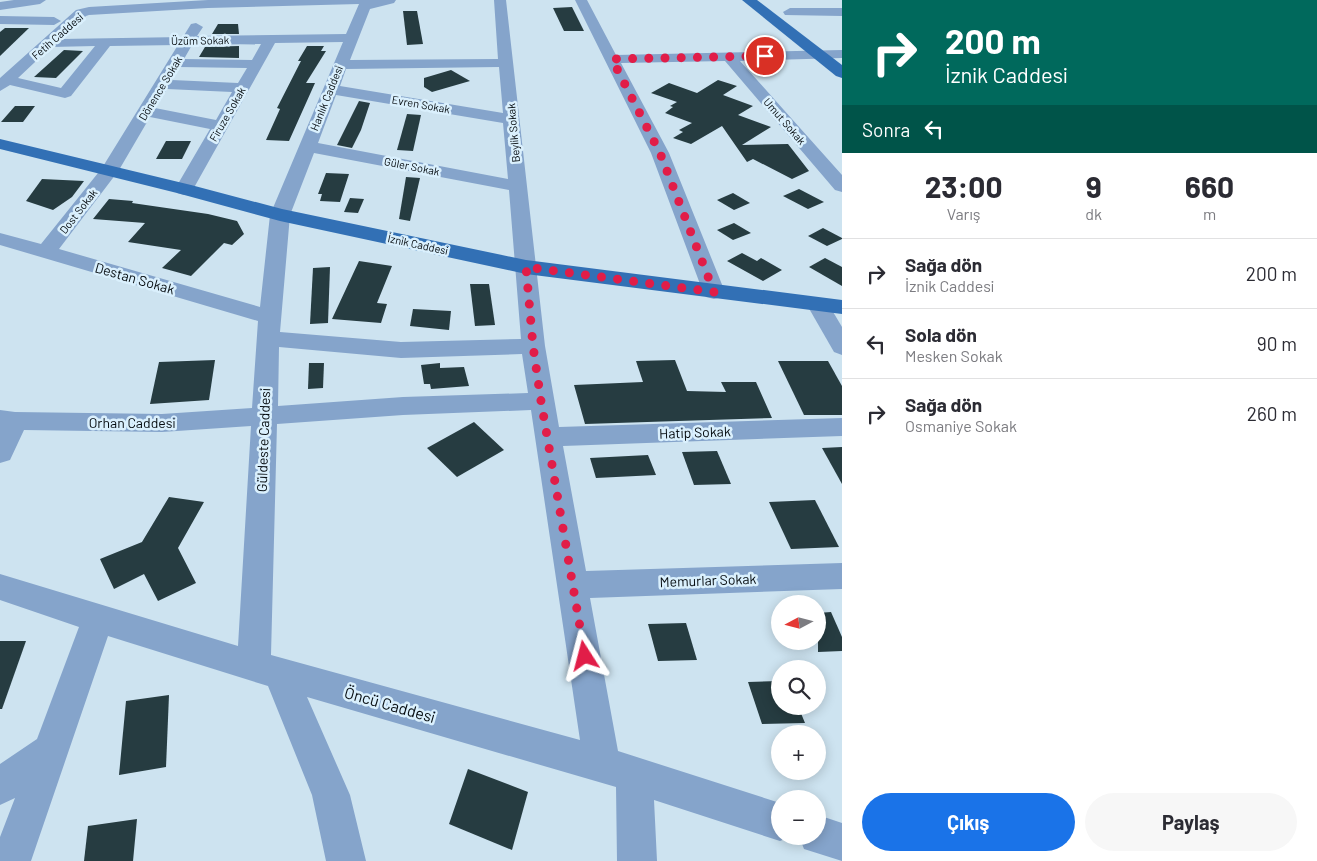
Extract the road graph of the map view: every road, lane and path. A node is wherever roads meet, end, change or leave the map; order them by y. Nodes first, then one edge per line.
1 (40, 0) edge
2 (390, 0) edge
3 (500, 0) edge
4 (581, 0) edge
5 (749, 0) edge
6 (364, 2) edge
7 (208, 4) junction
8 (0, 6) edge
9 (784, 8) joint
10 (842, 12) edge
11 (0, 20) edge
12 (54, 21) dead end
13 (805, 24) dead end
14 (351, 38) junction
15 (271, 39) junction
16 (188, 40) junction
17 (827, 40) dead end
18 (106, 42) junction
19 (49, 43) junction
20 (842, 53) edge
21 (819, 55) junction
22 (729, 56) junction
23 (612, 59) junction
24 (175, 63) junction
25 (506, 63) junction
26 (256, 64) junction
27 (340, 65) junction
28 (842, 73) edge
29 (3, 83) edge
30 (163, 84) junction
31 (242, 88) junction
32 (330, 89) junction
33 (147, 111) junction
34 (512, 120) junction
35 (220, 126) junction
36 (0, 144) edge
37 (307, 146) junction
38 (110, 170) junction
39 (518, 186) junction
40 (842, 186) edge
41 (184, 189) junction
42 (280, 215) junction
43 (0, 239) edge
44 (46, 252) junction
45 (526, 267) junction
46 (714, 292) junction
47 (818, 306) junction
48 (842, 306) edge
49 (269, 327) junction
50 (533, 346) junction
51 (842, 347) edge
52 (541, 401) junction
53 (264, 415) junction
54 (7, 420) edge
55 (842, 427) edge
56 (548, 438) junction
57 (0, 452) edge
58 (842, 576) edge
59 (574, 585) junction
60 (0, 587) edge
61 (98, 619) junction
62 (267, 670) junction
63 (50, 752) junction
64 (618, 769) junction
65 (0, 786) edge
66 (771, 819) edge
67 (826, 838) edge
68 (842, 843) edge
69 (11, 861) edge
70 (346, 861) edge
71 (638, 861) edge

1 - 8 street
2 - 6 street
3 - 25 street, Beylik Sokak
4 - 23 street
5 - 21 main road
6 - 7 street, Fetih Caddesi
6 - 14 street, Hanlık Caddesi
7 - 16 street, Dönence Sokak
7 - 19 street, Fetih Caddesi
9 - 10 street
9 - 13 main road
11 - 12 street
14 - 15 street, Üzüm Sokak
14 - 27 street, Hanlık Caddesi
15 - 16 street, Üzüm Sokak
15 - 26 street, Firuze Sokak
16 - 18 street, Üzüm Sokak
16 - 24 street, Dönence Sokak
17 - 20 main road
18 - 19 street, Üzüm Sokak
18 - 29 street
19 - 29 street, Fetih Caddesi
20 - 21 street
21 - 22 street
21 - 28 main road
22 - 23 street
22 - 40 street, Umut Sokak
23 - 46 street
24 - 26 street
24 - 30 street, Dönence Sokak
25 - 27 street
25 - 34 street, Beylik Sokak
26 - 31 street, Firuze Sokak
27 - 32 street, Hanlık Caddesi
30 - 31 street
30 - 33 street, Dönence Sokak
31 - 35 street, Firuze Sokak
32 - 34 street, Evren Sokak
32 - 37 street, Hanlık Caddesi
33 - 35 street
33 - 38 street, Dönence Sokak
34 - 39 street, Beylik Sokak
35 - 41 street, Firuze Sokak
36 - 38 main road, İznik Caddesi
37 - 39 street, Güler Sokak
37 - 42 street, Hanlık Caddesi
38 - 41 main road, İznik Caddesi
38 - 44 street, Dost Sokak
39 - 45 street, Beylik Sokak
41 - 42 main road, İznik Caddesi
42 - 45 main road, İznik Caddesi
42 - 49 street, Güldeste Caddesi
43 - 44 street, Destan Sokak
44 - 49 street, Destan Sokak
45 - 46 main road, İznik Caddesi
45 - 50 street, Beylik Sokak
46 - 47 main road, İznik Caddesi
47 - 48 main road, İznik Caddesi
47 - 51 street
49 - 50 street, Destan Sokak
49 - 53 street, Güldeste Caddesi
50 - 52 street, Beylik Sokak
52 - 53 street
52 - 56 street, Beylik Sokak
53 - 54 street, Orhan Caddesi
53 - 62 street, Güldeste Caddesi
54 - 57 street
55 - 56 street, Hatip Sokak
56 - 59 street, Beylik Sokak
58 - 59 street, Memurlar Sokak
59 - 64 street, Beylik Sokak
60 - 61 street, Öncü Caddesi
61 - 62 street, Öncü Caddesi
61 - 63 street
62 - 64 street, Öncü Caddesi
62 - 70 street, Güldeste Caddesi
63 - 65 street
63 - 69 street
64 - 66 street, Öncü Caddesi
64 - 71 street, Beylik Sokak
67 - 68 street

